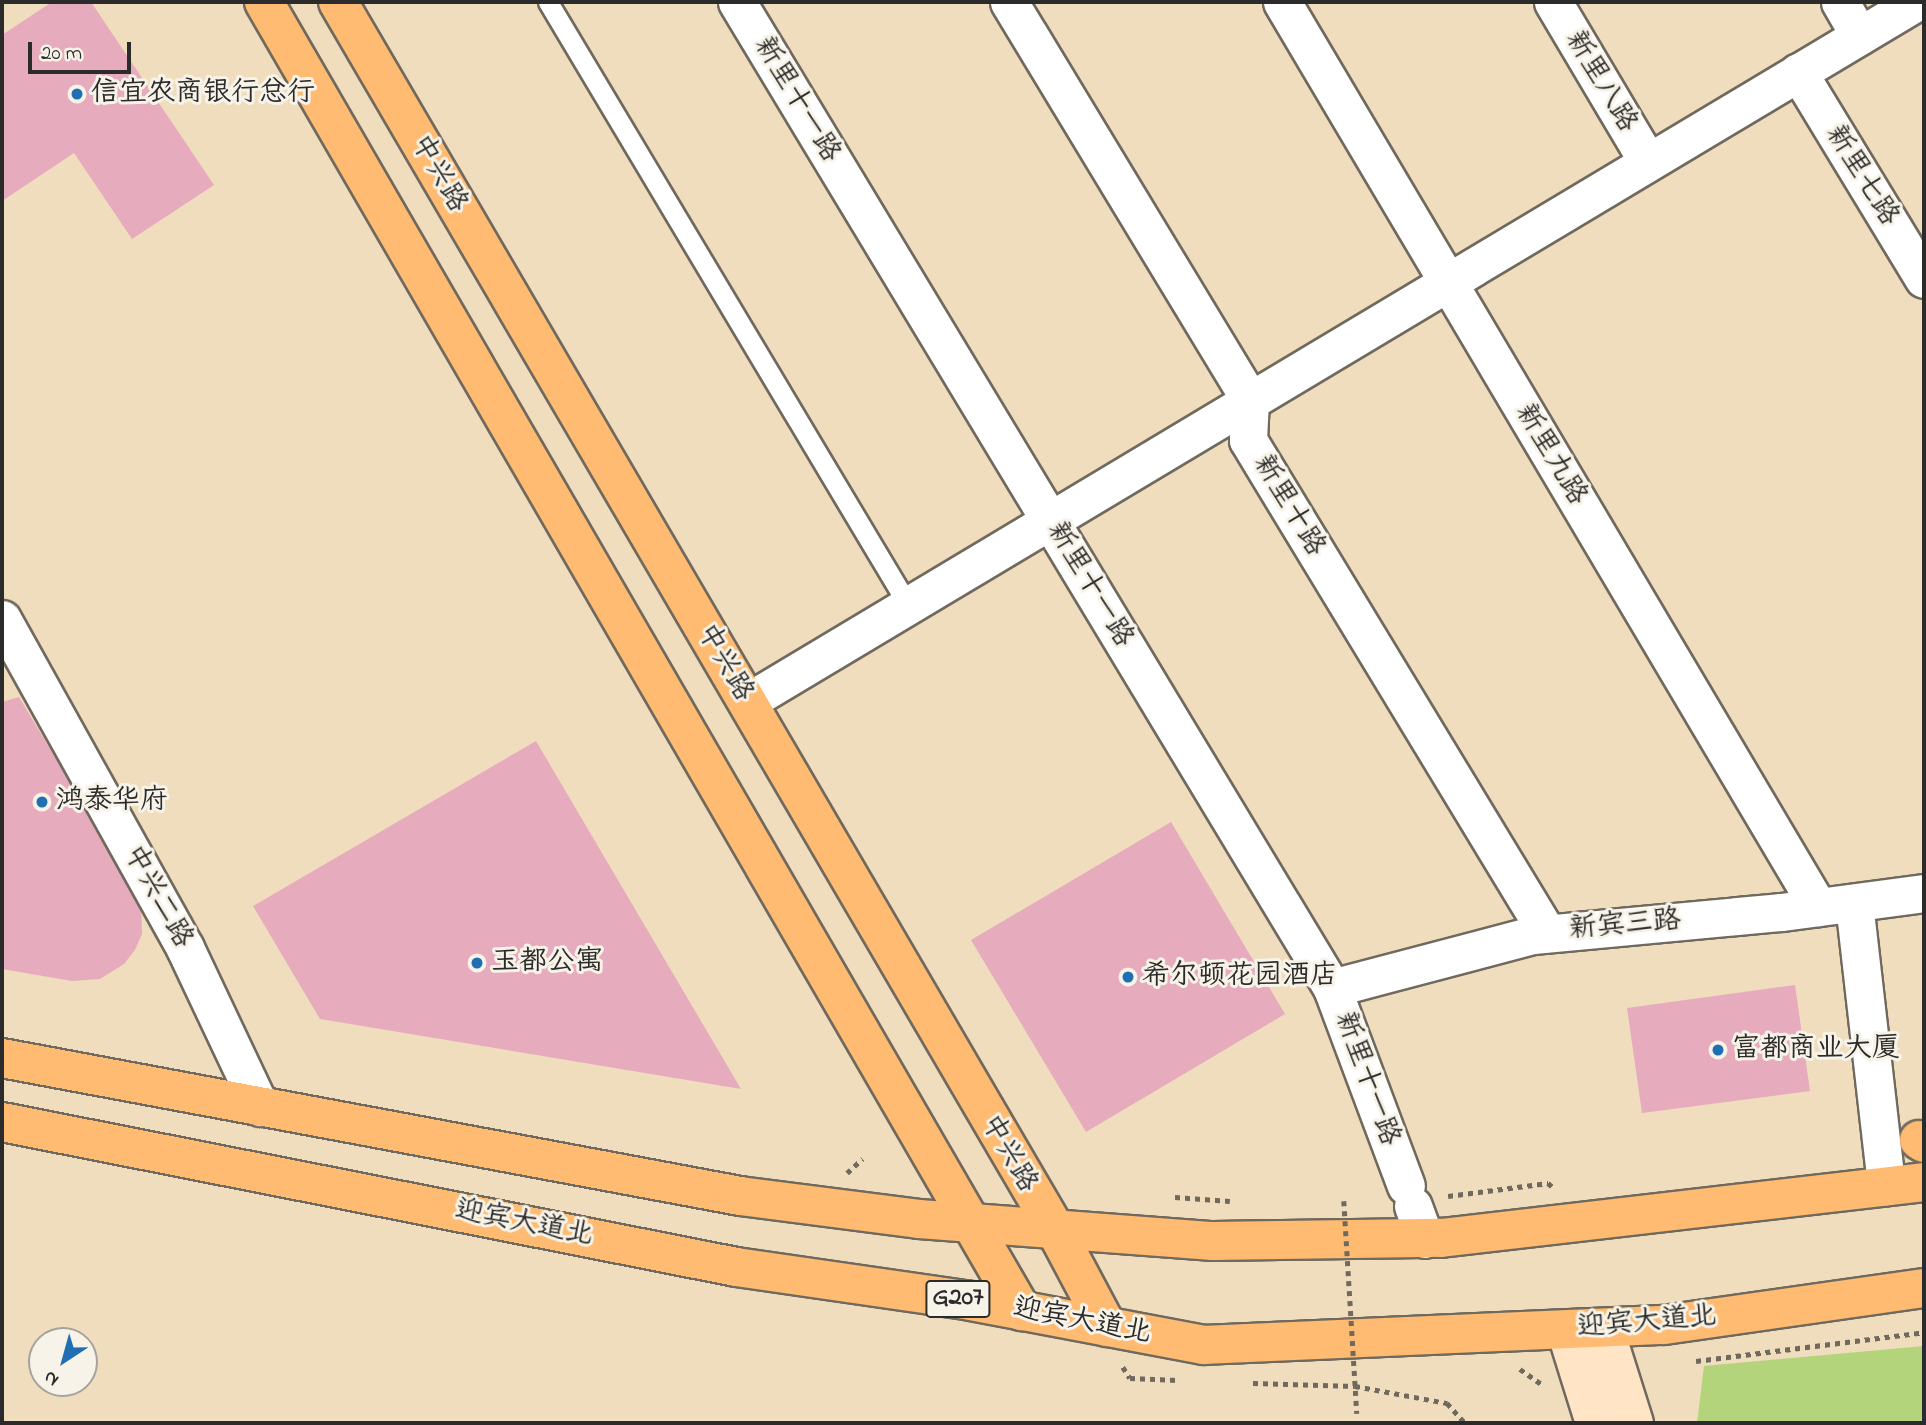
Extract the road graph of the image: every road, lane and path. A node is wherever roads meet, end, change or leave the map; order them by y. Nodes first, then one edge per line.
1 (264, 2) edge
2 (338, 2) edge
3 (548, 2) edge
4 (737, 2) edge
5 (1009, 2) edge
6 (1282, 2) edge
7 (1553, 2) edge
8 (1840, 2) edge
9 (1916, 2) edge
10 (1860, 36) junction
11 (1798, 72) junction
12 (1648, 162) junction
13 (1924, 279) edge
14 (1448, 282) junction
15 (1250, 400) junction
16 (1050, 520) junction
17 (908, 606) junction
18 (2, 619) edge
19 (747, 702) junction
20 (1924, 893) edge
21 (1854, 903) junction
22 (1818, 907) junction
23 (1547, 933) junction
24 (1332, 988) junction
25 (2, 1058) edge
26 (260, 1107) junction
27 (2, 1122) edge
28 (1924, 1182) edge
29 (1886, 1186) junction
30 (1345, 1201) dead end
31 (1415, 1210) junction
32 (970, 1223) junction
33 (1055, 1229) junction
34 (1924, 1288) edge
35 (1022, 1311) junction
36 (1107, 1327) junction
37 (1604, 1328) junction
38 (1566, 1330) junction
39 (1924, 1332) edge
40 (1689, 1362) dead end
41 (1355, 1386) junction
42 (1357, 1414) dead end
43 (1465, 1423) edge
44 (1595, 1423) edge
45 (1634, 1423) edge

1 - 32 main road
2 - 19 main road, 中兴路
3 - 17 lane
4 - 16 street, 新里十一路
5 - 15 street
6 - 14 street, 新里九路
7 - 12 street, 新里八路
8 - 10 street
9 - 10 street
10 - 11 street
11 - 12 street
11 - 13 street, 新里七路
12 - 14 street
14 - 15 street
14 - 22 street, 新里九路
15 - 16 street
15 - 23 street, 新里十路
16 - 17 street
16 - 24 street, 新里十一路
17 - 19 street
18 - 26 street, 中兴二路
19 - 33 main road, 中兴路
20 - 21 street, 新宾三路
21 - 22 street, 新宾三路
21 - 29 street
22 - 23 street, 新宾三路
23 - 24 street, 新宾三路
24 - 31 street, 新里十一路
25 - 26 main road
26 - 32 main road
27 - 35 main road, 迎宾大道北 / G207
28 - 29 main road
29 - 31 main road
30 - 41 path, bridge
31 - 33 main road
32 - 33 main road
32 - 35 main road
33 - 36 main road, 中兴路
34 - 37 main road, 迎宾大道北 / G207
35 - 36 main road, 迎宾大道北 / G207
36 - 38 main road, 迎宾大道北 / G207
37 - 38 main road, 迎宾大道北 / G207
37 - 45 main road
38 - 44 main road
39 - 40 path
41 - 42 path, bridge
41 - 43 path

